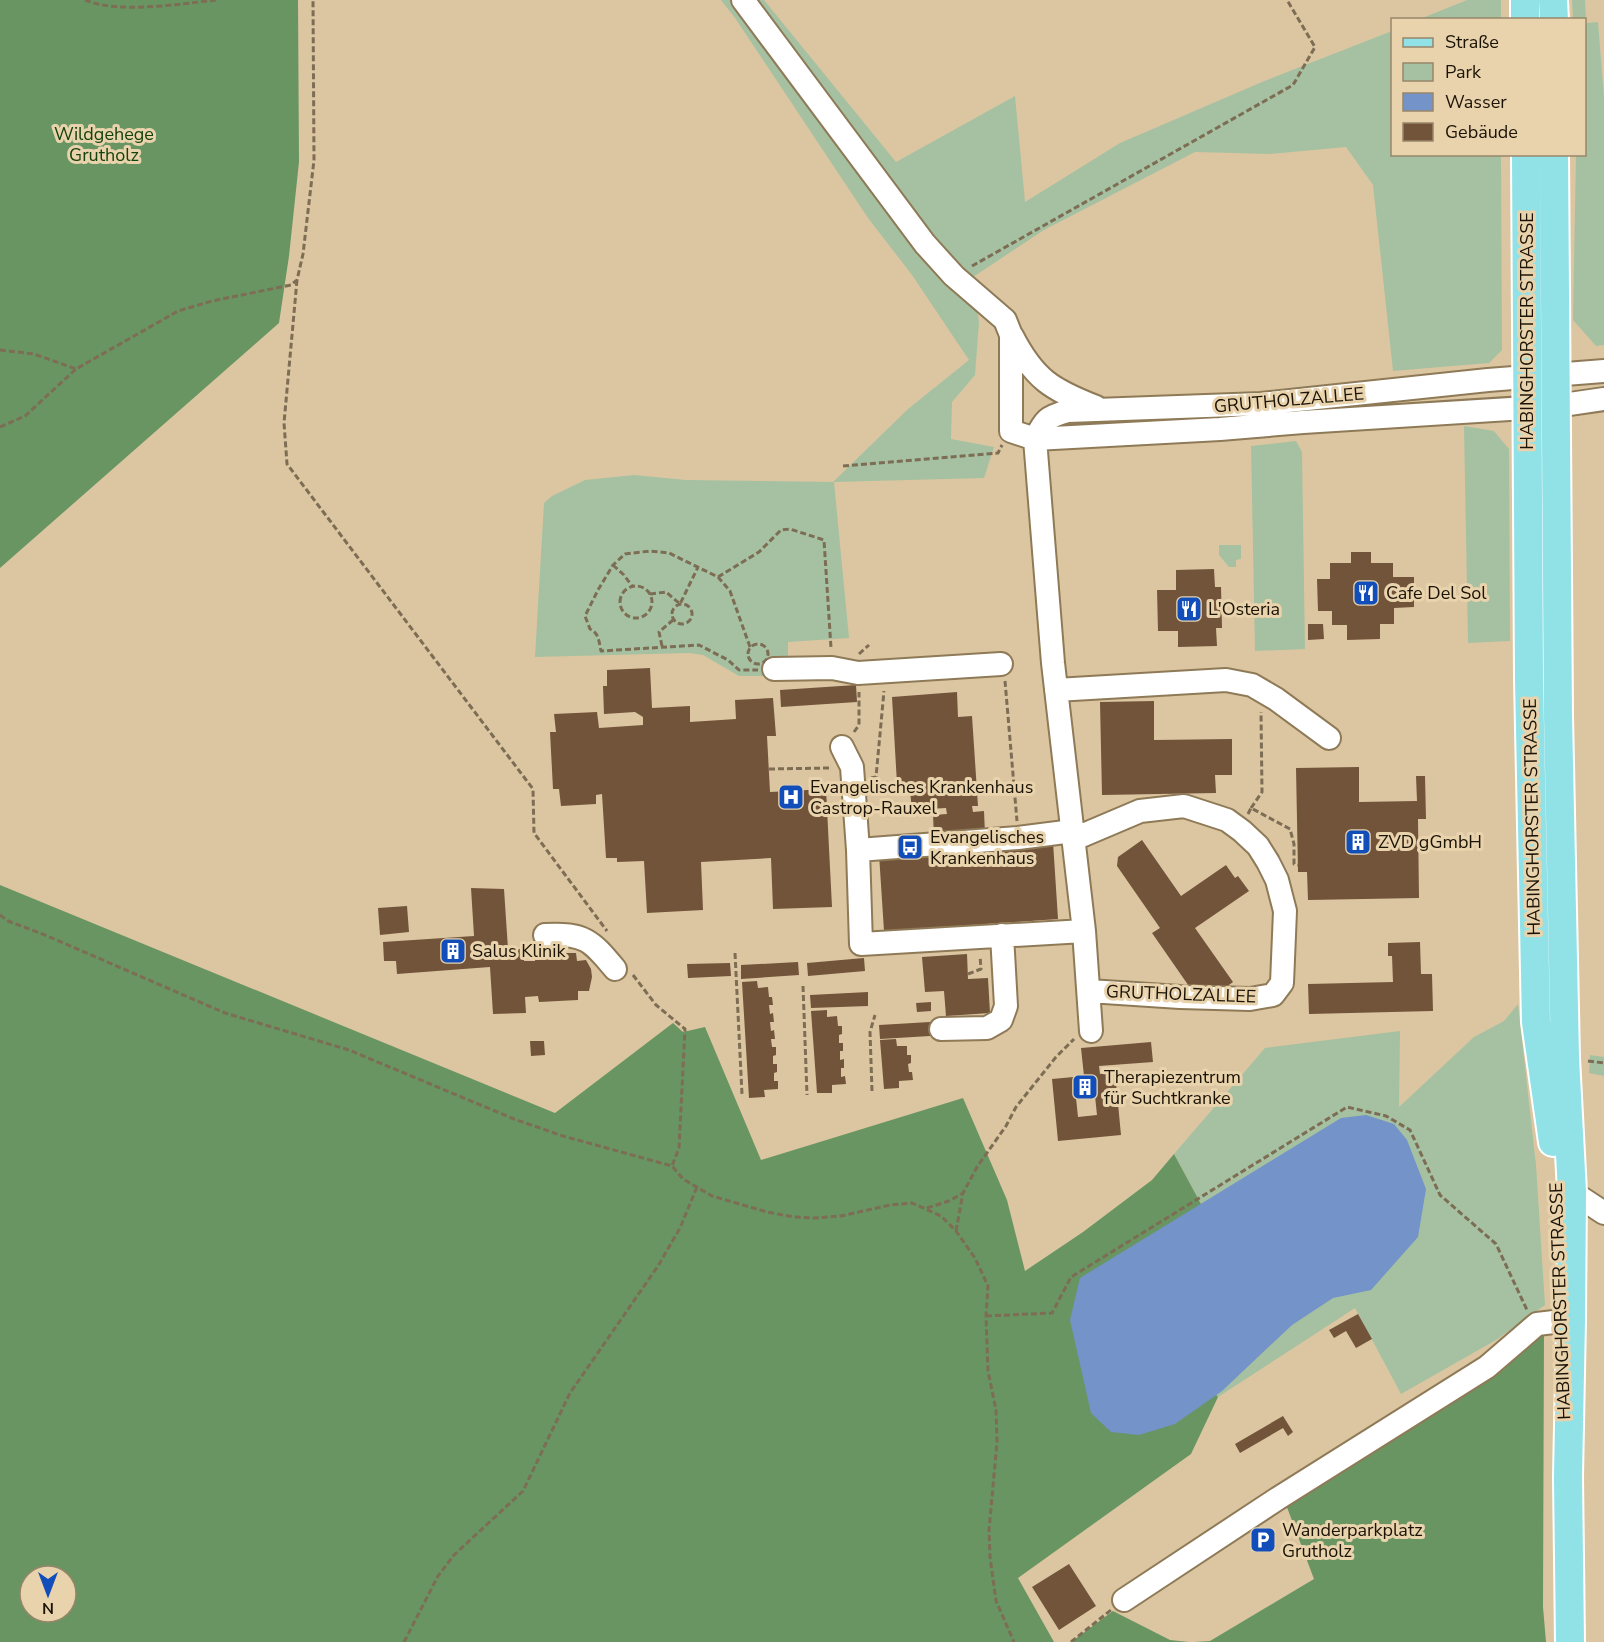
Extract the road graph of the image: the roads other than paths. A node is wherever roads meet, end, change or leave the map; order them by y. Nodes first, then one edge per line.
1 (743, 0) edge
2 (1525, 0) edge
3 (1553, 0) edge
4 (1525, 18) edge
5 (1554, 18) edge
6 (1526, 156) edge
7 (1554, 156) edge
8 (1011, 335) junction
9 (1604, 371) edge
10 (1556, 375) junction
11 (1528, 377) junction
12 (1604, 399) edge
13 (1556, 406) junction
14 (1528, 407) junction
15 (1103, 410) junction
16 (1035, 439) junction
17 (774, 669) road end
18 (1003, 671) road end
19 (1056, 690) junction
20 (1329, 738) dead end
21 (842, 747) dead end
22 (1073, 835) junction
23 (858, 850) junction
24 (1084, 931) junction
25 (545, 935) dead end
26 (1002, 935) junction
27 (623, 970) road end
28 (1089, 991) junction
29 (941, 1029) dead end
30 (1091, 1031) road end
31 (1553, 1135) junction
32 (1572, 1192) junction
33 (1604, 1213) edge
34 (1556, 1321) junction
35 (1124, 1600) road end
36 (1570, 1642) edge

1 - 8 street
2 - 4 main road
3 - 5 main road
6 - 11 main road, HABINGHORSTER STRASSE
7 - 10 main road, HABINGHORSTER STRASSE
8 - 15 street
8 - 16 street, GRUTHOLZALLEE
9 - 10 street, GRUTHOLZALLEE
10 - 11 street, GRUTHOLZALLEE
10 - 13 main road, HABINGHORSTER STRASSE
11 - 14 main road, HABINGHORSTER STRASSE
11 - 15 street, GRUTHOLZALLEE
12 - 13 street, GRUTHOLZALLEE
13 - 14 street, GRUTHOLZALLEE
13 - 32 main road, HABINGHORSTER STRASSE
14 - 16 street, GRUTHOLZALLEE
14 - 31 main road, HABINGHORSTER STRASSE
15 - 16 street, GRUTHOLZALLEE
16 - 19 street, GRUTHOLZALLEE
17 - 18 street
19 - 20 street
19 - 22 street, GRUTHOLZALLEE
21 - 23 street
22 - 23 street
22 - 24 street, GRUTHOLZALLEE
22 - 28 street, GRUTHOLZALLEE
23 - 26 street
24 - 26 street
24 - 28 street, GRUTHOLZALLEE
25 - 27 street
26 - 29 street
28 - 30 street, GRUTHOLZALLEE
31 - 32 main road
31 - 34 main road, HABINGHORSTER STRASSE
32 - 33 street
32 - 34 main road, HABINGHORSTER STRASSE
34 - 35 street
34 - 36 main road, HABINGHORSTER STRASSE

